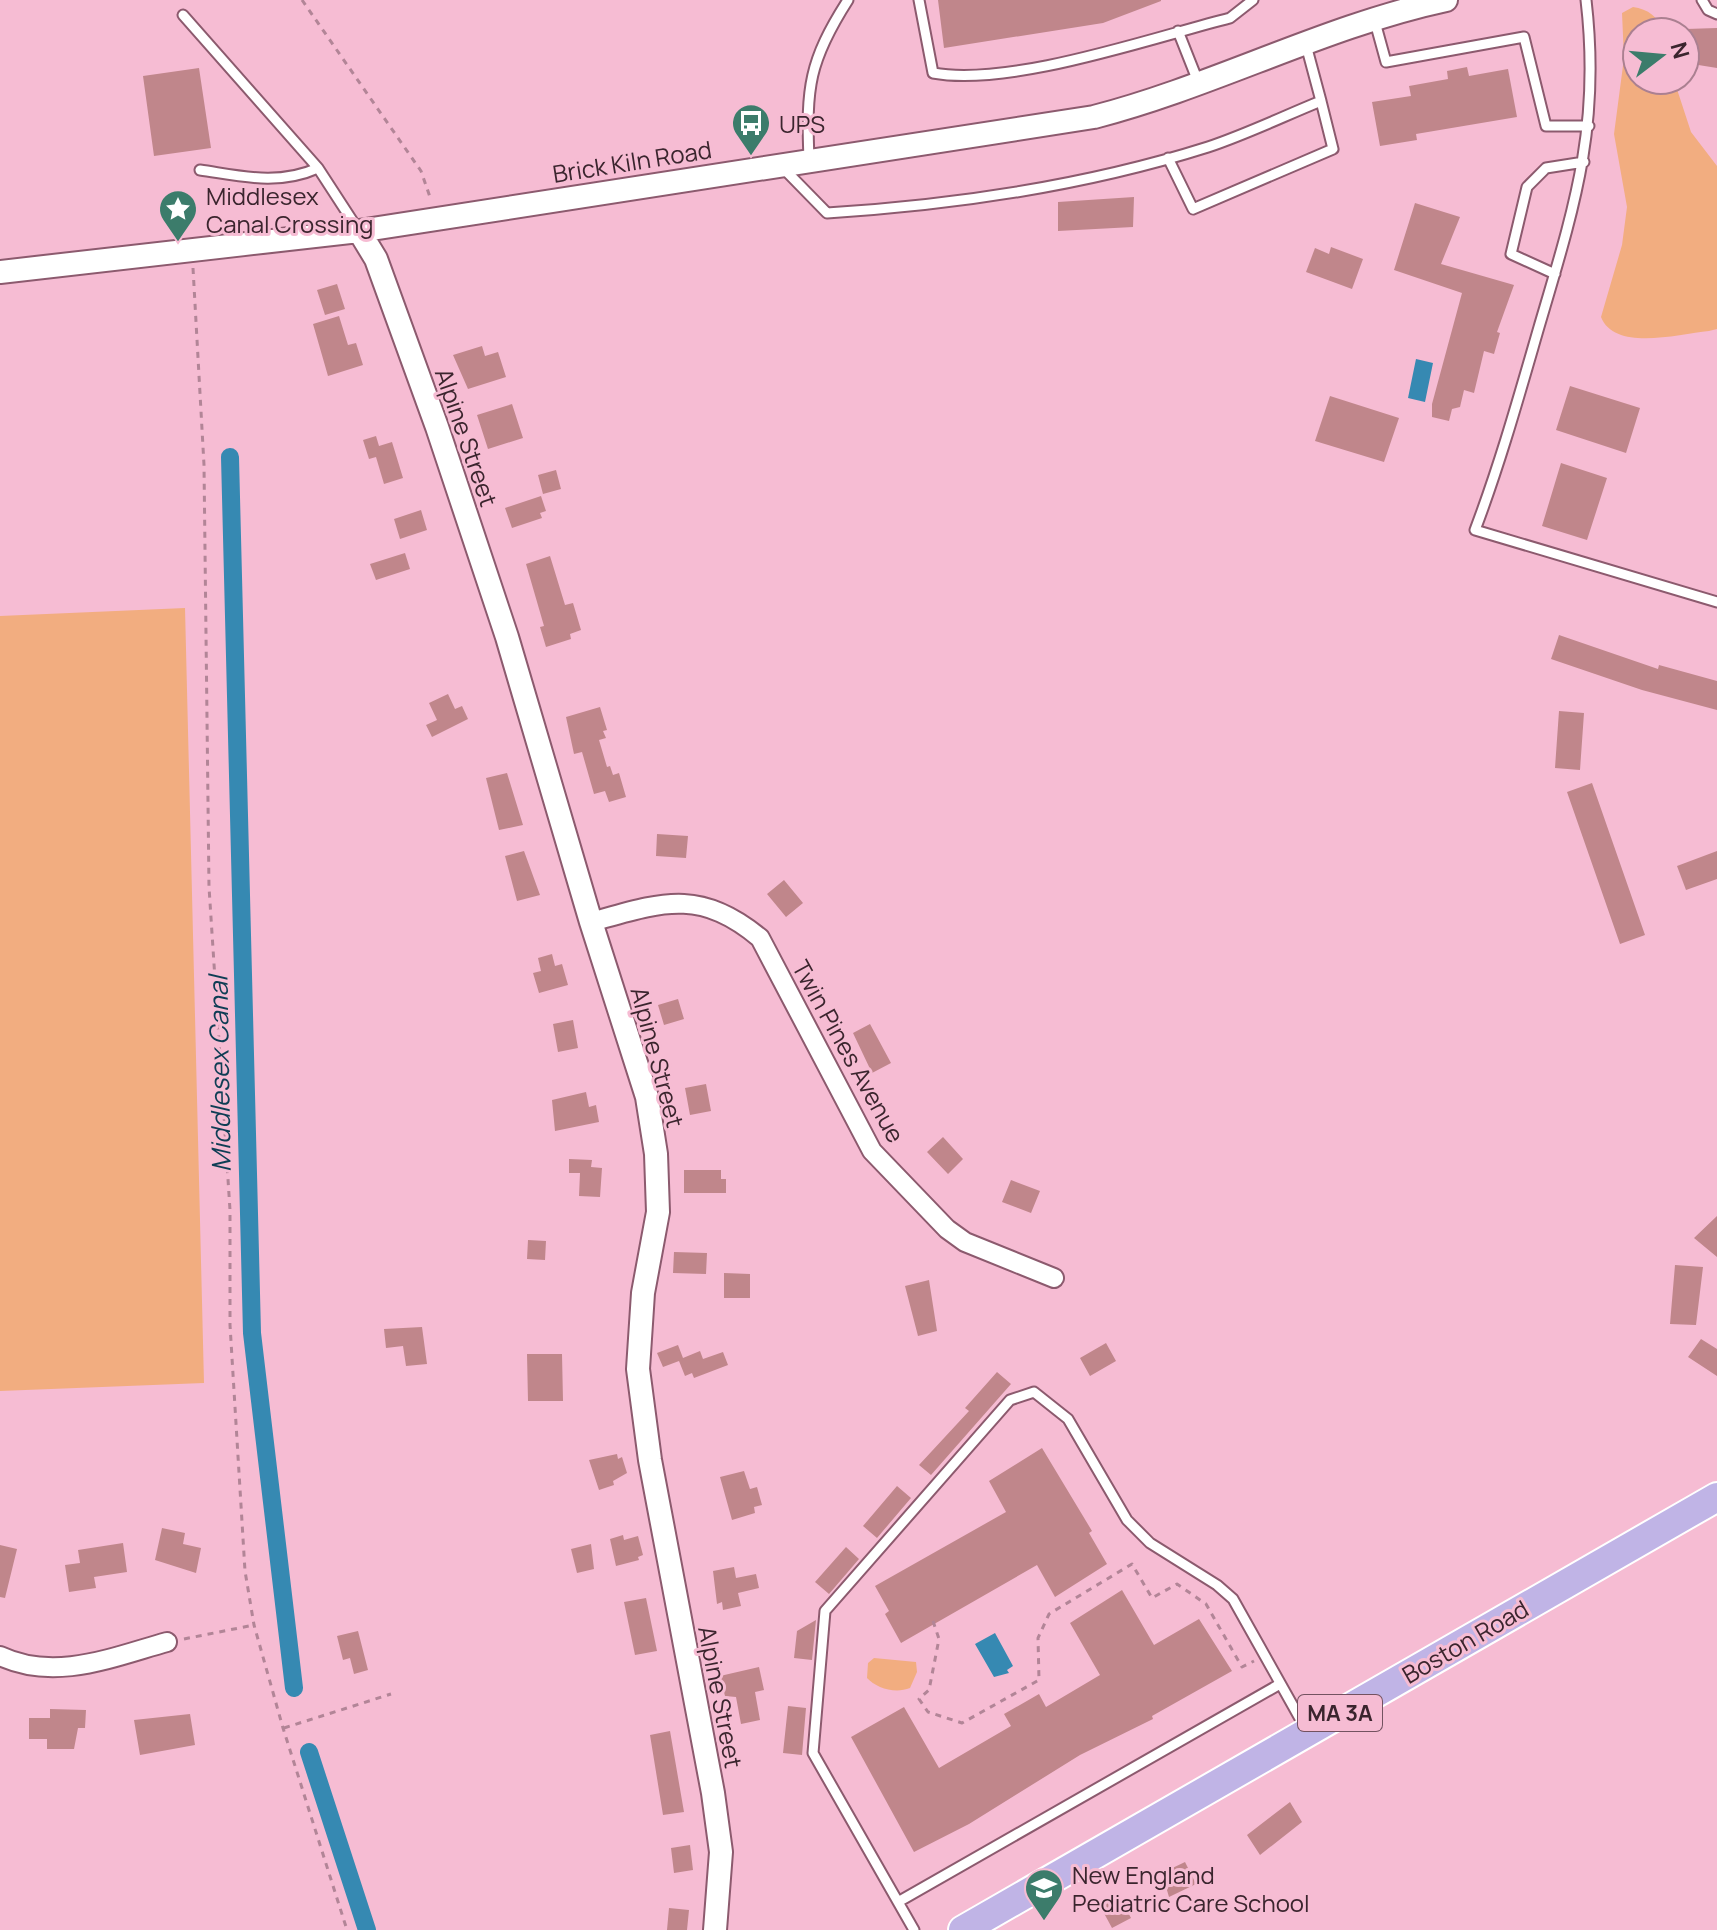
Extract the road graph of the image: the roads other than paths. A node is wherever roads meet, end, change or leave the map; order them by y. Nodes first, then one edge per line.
1 (848, 0) edge
2 (919, 0) edge
3 (1253, 0) edge
4 (1446, 0) edge
5 (1586, 0) edge
6 (1702, 0) edge
7 (1417, 3) edge
8 (1717, 14) edge
9 (183, 15) dead end
10 (1374, 19) junction
11 (1178, 31) junction
12 (1306, 45) junction
13 (1200, 86) junction
14 (1321, 101) junction
15 (1589, 126) junction
16 (1168, 158) junction
17 (809, 159) junction
18 (1584, 162) junction
19 (779, 164) junction
20 (318, 168) junction
21 (200, 170) dead end
22 (359, 231) junction
23 (0, 272) edge
24 (1555, 274) junction
25 (1717, 602) edge
26 (591, 922) junction
27 (1054, 1278) dead end
28 (1717, 1497) edge
29 (167, 1642) road end
30 (0, 1656) edge
31 (1280, 1684) junction
32 (1308, 1732) junction
33 (898, 1902) junction
34 (977, 1927) edge
35 (715, 1930) edge
36 (914, 1930) edge

1 - 17 lane
2 - 11 lane
3 - 11 lane
4 - 7 street, Brick Kiln Road
5 - 15 lane
6 - 8 lane
7 - 10 street, Brick Kiln Road
9 - 20 lane
10 - 12 street, Brick Kiln Road
10 - 15 lane
11 - 13 lane
12 - 13 street, Brick Kiln Road
12 - 14 lane
13 - 17 street, Brick Kiln Road
14 - 16 lane
14 - 16 lane
15 - 18 lane
16 - 19 lane
17 - 19 street, Brick Kiln Road
18 - 24 lane
18 - 24 lane
19 - 22 street, Brick Kiln Road
20 - 21 lane
20 - 22 lane
22 - 23 street, Brick Kiln Road
22 - 26 street, Alpine Street
24 - 25 lane
26 - 27 street, Twin Pines Avenue
26 - 35 street, Alpine Street
28 - 32 main road, Boston Road / MA 3A
29 - 30 street
31 - 32 lane
31 - 33 lane
31 - 33 lane
32 - 34 main road, Boston Road / MA 3A
33 - 36 lane

